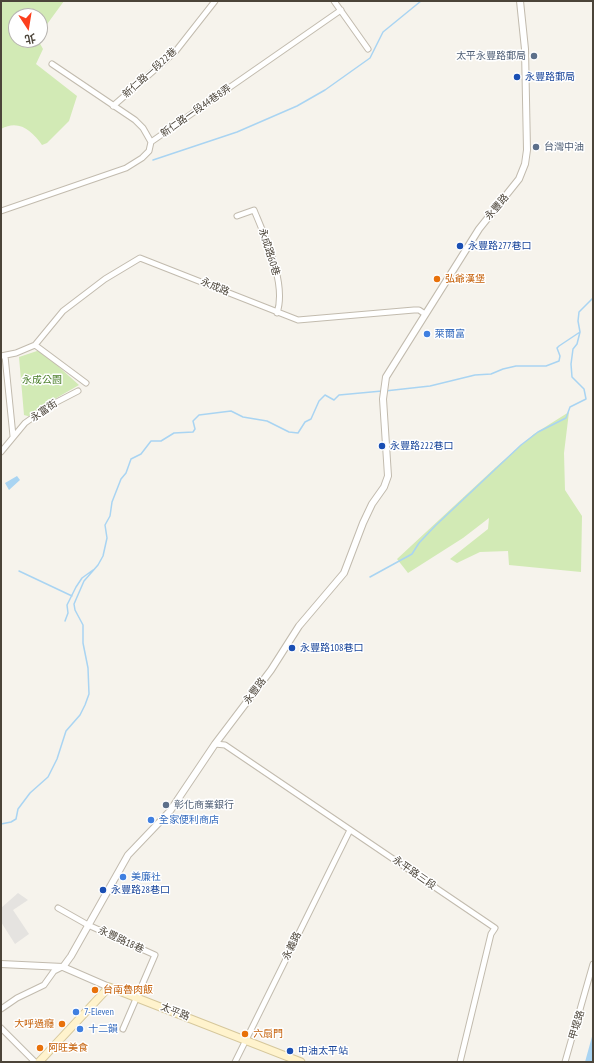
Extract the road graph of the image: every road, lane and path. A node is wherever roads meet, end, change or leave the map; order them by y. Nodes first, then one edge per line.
1 (215, 1) edge
2 (334, 1) edge
3 (520, 1) edge
4 (341, 10) junction
5 (368, 49) dead end
6 (52, 64) dead end
7 (113, 106) junction
8 (152, 142) junction
9 (1, 211) edge
10 (237, 216) dead end
11 (277, 313) junction
12 (425, 314) junction
13 (35, 346) junction
14 (3, 356) edge
15 (86, 383) dead end
16 (78, 391) dead end
17 (14, 436) junction
18 (1, 452) edge
19 (215, 744) junction
20 (350, 830) junction
21 (58, 908) dead end
22 (88, 925) junction
23 (1, 964) edge
24 (593, 964) edge
25 (63, 967) junction
26 (109, 987) junction
27 (136, 998) junction
28 (1, 1009) edge
29 (1, 1028) edge
30 (123, 1029) dead end
31 (246, 1040) junction
32 (35, 1062) edge
33 (39, 1062) edge
34 (236, 1062) edge
35 (301, 1062) edge
36 (460, 1062) edge
37 (565, 1062) edge

1 - 7 street, 新仁路一段22巷
2 - 4 street
3 - 12 street, 永豐路
4 - 5 street
4 - 8 street, 新仁路一段44巷8弄
6 - 7 street, 新仁路一段22巷
7 - 8 street, 新仁路一段22巷
8 - 9 street, 新仁路一段44巷8弄
10 - 11 street, 永成路60巷
11 - 12 street, 永成路
11 - 13 street, 永成路
12 - 19 street, 永豐路
13 - 14 street
13 - 15 street
14 - 17 street
16 - 17 street, 永富街
17 - 18 street, 永富街
19 - 20 street, 永平路三段
19 - 22 street, 永豐路
20 - 31 street, 永義路
20 - 36 street, 永平路三段
21 - 22 street, 永豐路18巷
22 - 25 street, 永豐路
22 - 27 street, 永豐路18巷
23 - 25 street, 太平路
24 - 37 street, 甲堤路
25 - 26 street, 太平路
25 - 28 street
26 - 27 main road, 太平路
26 - 33 main road
27 - 30 street
27 - 31 main road, 太平路
29 - 32 street
31 - 34 street, 永義路
31 - 35 main road, 太平路

